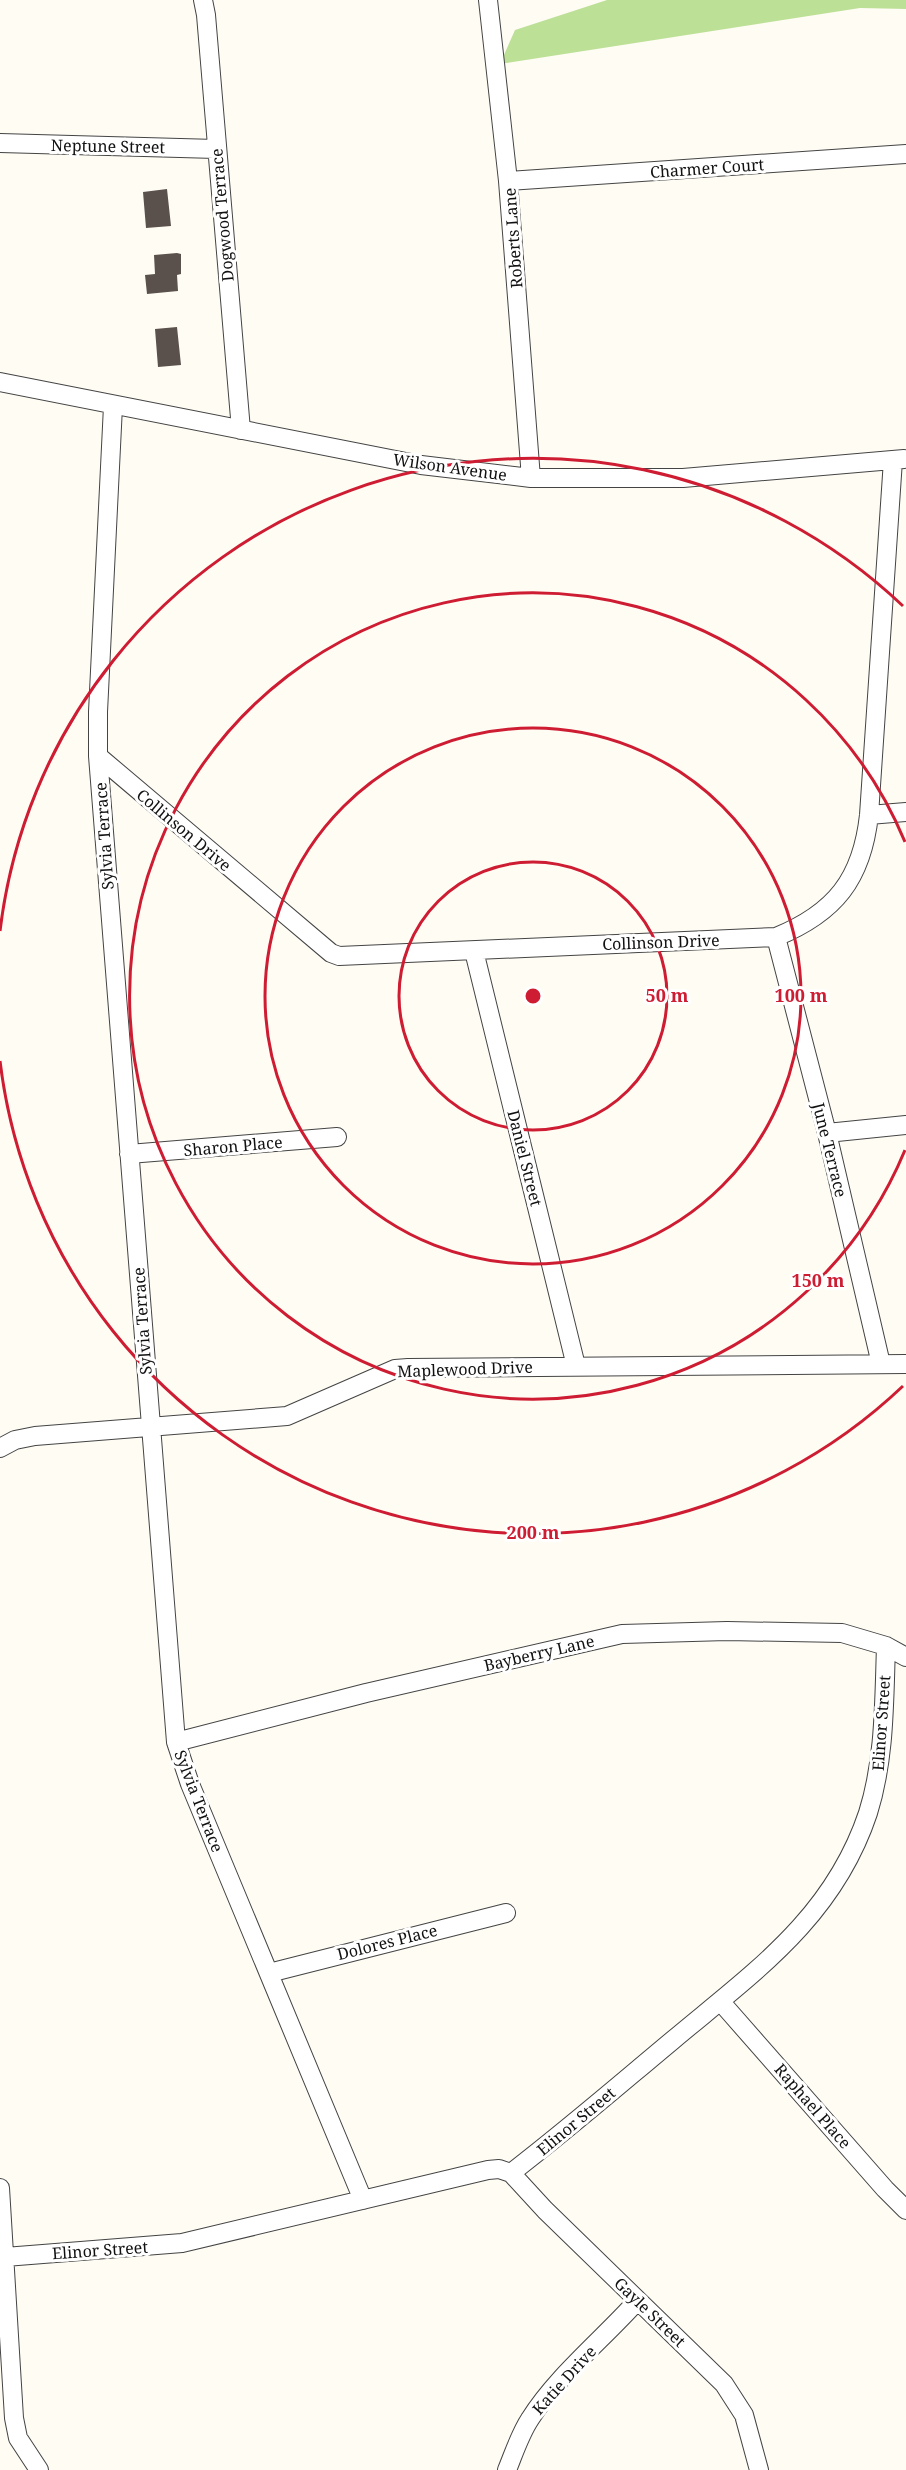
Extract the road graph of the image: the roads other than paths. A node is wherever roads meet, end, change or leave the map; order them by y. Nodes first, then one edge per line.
1 (203, 0) edge
2 (488, 0) edge
3 (0, 143) edge
4 (216, 149) junction
5 (906, 154) edge
6 (508, 181) junction
7 (0, 382) edge
8 (113, 406) junction
9 (241, 430) junction
10 (900, 459) edge
11 (531, 477) junction
12 (98, 756) junction
13 (906, 813) edge
14 (869, 815) junction
15 (776, 937) junction
16 (474, 951) junction
17 (906, 1125) edge
18 (827, 1133) junction
19 (337, 1137) dead end
20 (129, 1154) junction
21 (881, 1364) junction
22 (906, 1364) edge
23 (576, 1366) junction
24 (150, 1428) junction
25 (0, 1448) edge
26 (886, 1646) junction
27 (906, 1657) edge
28 (176, 1742) junction
29 (506, 1913) dead end
30 (270, 1972) junction
31 (720, 2001) junction
32 (511, 2173) junction
33 (0, 2188) edge
34 (363, 2200) junction
35 (906, 2210) edge
36 (5, 2257) junction
37 (637, 2301) junction
38 (39, 2470) edge
39 (507, 2470) edge
40 (759, 2470) edge

1 - 4 street, Dogwood Terrace
2 - 6 street, Roberts Lane
3 - 4 street, Neptune Street
4 - 9 street, Dogwood Terrace
5 - 6 street, Charmer Court
6 - 11 street, Roberts Lane
7 - 8 street, Wilson Avenue
8 - 9 street, Wilson Avenue
8 - 12 street, Sylvia Terrace
9 - 11 street, Wilson Avenue
10 - 11 street, Wilson Avenue
10 - 14 street, Collinson Drive
12 - 16 street, Collinson Drive
12 - 20 street, Sylvia Terrace
13 - 14 street
14 - 15 street, Collinson Drive
15 - 16 street, Collinson Drive
15 - 18 street, June Terrace
16 - 23 street, Daniel Street
17 - 18 street
18 - 21 street, June Terrace
19 - 20 street, Sharon Place
20 - 24 street, Sylvia Terrace
21 - 22 street, Maplewood Drive
21 - 23 street, Maplewood Drive
23 - 24 street, Maplewood Drive
24 - 25 street, Maplewood Drive
24 - 28 street, Sylvia Terrace
26 - 27 street, Bayberry Lane
26 - 28 street, Bayberry Lane
26 - 31 street, Elinor Street
28 - 30 street, Sylvia Terrace
29 - 30 street, Dolores Place
30 - 34 street, Sylvia Terrace
31 - 32 street, Elinor Street
31 - 35 street, Raphael Place
32 - 34 street, Elinor Street
32 - 37 street, Gayle Street
33 - 36 street
34 - 36 street, Elinor Street
36 - 38 street
37 - 39 street, Katie Drive
37 - 40 street, Gayle Street

